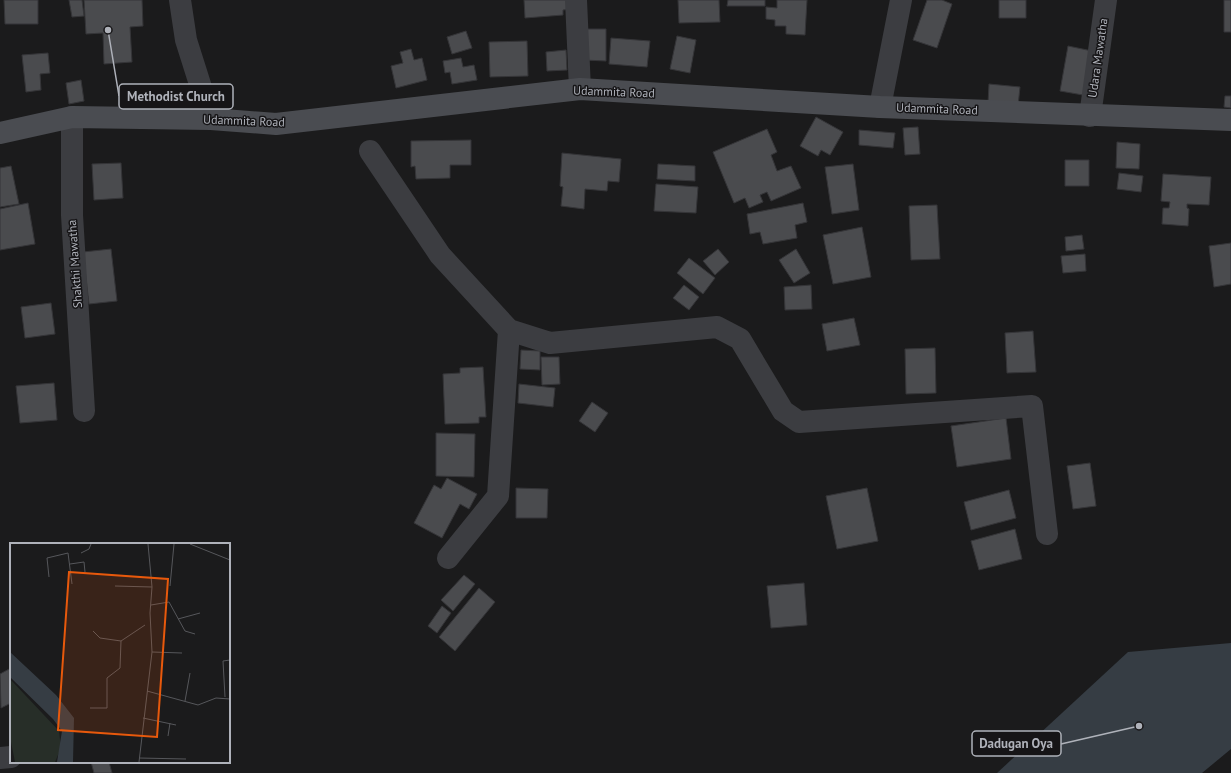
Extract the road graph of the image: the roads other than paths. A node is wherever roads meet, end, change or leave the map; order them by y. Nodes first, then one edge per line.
1 (180, 0) edge
2 (576, 0) edge
3 (901, 0) edge
4 (1106, 0) edge
5 (580, 89) junction
6 (880, 107) junction
7 (1090, 116) junction
8 (72, 117) junction
9 (211, 119) junction
10 (1231, 120) edge
11 (0, 133) edge
12 (370, 151) dead end
13 (509, 330) junction
14 (84, 411) dead end
15 (1047, 534) dead end
16 (448, 558) dead end
17 (10, 757) edge
18 (0, 758) edge

1 - 9 street
2 - 5 street
3 - 6 street
4 - 7 street, Udara Mawatha
5 - 6 street, Udammita Road
5 - 9 street, Udammita Road
6 - 7 street, Udammita Road
7 - 10 street, Udammita Road
8 - 9 street, Udammita Road
8 - 11 street, Udammita Road
8 - 14 street, Shakthi Mawatha
12 - 13 street
13 - 15 street
13 - 16 street
17 - 18 street

